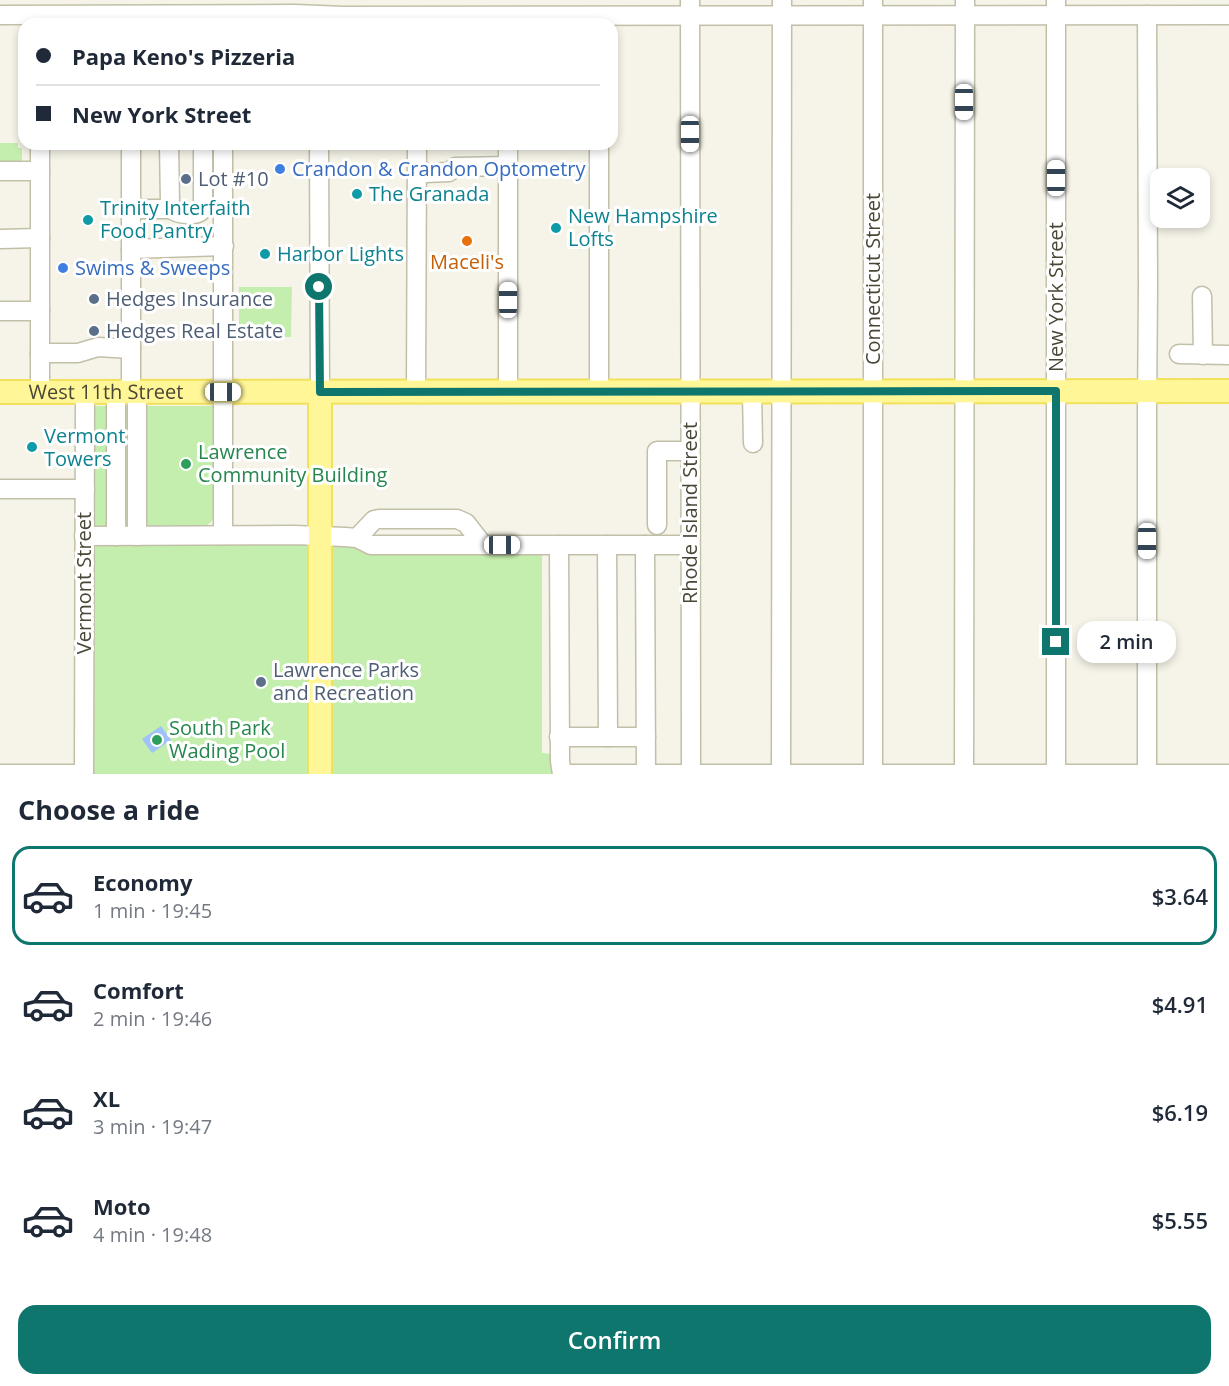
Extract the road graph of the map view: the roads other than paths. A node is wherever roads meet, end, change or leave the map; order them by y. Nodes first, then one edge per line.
1 (690, 8) edge
2 (782, 8) edge
3 (873, 8) edge
4 (965, 8) edge
5 (1056, 8) edge
6 (40, 13) edge
7 (131, 13) edge
8 (222, 13) edge
9 (319, 13) edge
10 (417, 13) edge
11 (508, 13) edge
12 (599, 13) edge
13 (0, 15) edge
14 (1147, 15) junction
15 (1229, 15) edge
16 (40, 150) edge
17 (131, 150) edge
18 (169, 150) edge
19 (203, 150) edge
20 (223, 150) edge
21 (319, 150) edge
22 (417, 150) edge
23 (508, 150) edge
24 (599, 150) edge
25 (508, 166) junction
26 (0, 171) edge
27 (40, 171) junction
28 (425, 173) dead end
29 (131, 209) junction
30 (171, 209) junction
31 (40, 238) junction
32 (0, 239) edge
33 (224, 246) junction
34 (131, 249) junction
35 (1202, 296) dead end
36 (0, 311) edge
37 (40, 311) junction
38 (131, 349) junction
39 (1179, 354) dead end
40 (1203, 355) junction
41 (1229, 355) edge
42 (40, 358) junction
43 (873, 391) junction
44 (964, 391) junction
45 (1056, 391) junction
46 (1147, 391) junction
47 (1229, 391) edge
48 (0, 392) edge
49 (40, 392) junction
50 (85, 392) junction
51 (128, 392) junction
52 (223, 392) junction
53 (320, 392) junction
54 (416, 392) junction
55 (508, 392) junction
56 (599, 392) junction
57 (690, 392) junction
58 (752, 392) junction
59 (783, 392) junction
60 (116, 418) junction
61 (137, 418) junction
62 (753, 444) dead end
63 (690, 451) junction
64 (0, 489) edge
65 (85, 489) junction
66 (657, 525) dead end
67 (116, 528) junction
68 (137, 528) junction
69 (223, 535) junction
70 (84, 536) junction
71 (320, 536) junction
72 (357, 538) junction
73 (483, 545) junction
74 (559, 545) junction
75 (607, 545) junction
76 (645, 545) junction
77 (690, 545) junction
78 (560, 737) junction
79 (608, 737) junction
80 (646, 737) junction
81 (0, 774) edge
82 (84, 774) edge
83 (320, 774) edge
84 (564, 774) edge
85 (646, 774) edge
86 (690, 774) edge
87 (782, 774) edge
88 (873, 774) edge
89 (914, 774) edge
90 (964, 774) edge
91 (1056, 774) edge
92 (1147, 774) edge
93 (1229, 774) edge

1 - 2 street
1 - 12 street
1 - 57 street, Rhode Island Street
2 - 3 street
2 - 59 street
3 - 4 street
3 - 43 street, Connecticut Street
4 - 5 street
4 - 44 street
5 - 14 street
5 - 45 street, New York Street
6 - 7 street
6 - 13 street
7 - 8 street
8 - 9 street
9 - 10 street
10 - 11 street
11 - 12 street
14 - 15 street
14 - 46 street
16 - 27 street
17 - 29 street
18 - 30 street
19 - 30 street
20 - 33 street
21 - 53 street
22 - 54 street
23 - 25 street
24 - 56 street
25 - 28 street
25 - 55 street
26 - 27 street
27 - 31 street
29 - 30 street
29 - 34 street
31 - 32 street
31 - 37 street
33 - 34 street
33 - 52 street
34 - 38 street
35 - 40 street
36 - 37 street
37 - 42 street
38 - 42 street
38 - 51 street
39 - 40 street
40 - 41 street
42 - 49 street
43 - 44 main road, West 11th Street
43 - 59 main road, West 11th Street
43 - 88 street, Connecticut Street
44 - 45 main road, West 11th Street
44 - 90 street
45 - 46 main road, West 11th Street
45 - 91 street, New York Street
46 - 47 main road, West 11th Street
46 - 92 street
48 - 49 main road, West 11th Street
49 - 50 main road, West 11th Street
50 - 51 main road, West 11th Street
50 - 65 street, Vermont Street
51 - 52 main road, West 11th Street
51 - 60 street
51 - 61 street
52 - 53 main road, West 11th Street
52 - 69 street
53 - 54 main road, West 11th Street
53 - 71 main road
54 - 55 main road, West 11th Street
55 - 56 main road, West 11th Street
56 - 57 main road, West 11th Street
57 - 58 main road, West 11th Street
57 - 63 street, Rhode Island Street
58 - 59 main road, West 11th Street
58 - 62 street
59 - 87 street
60 - 61 street
60 - 67 street
61 - 68 street
63 - 66 street
63 - 77 street, Rhode Island Street
64 - 65 street
65 - 70 street, Vermont Street
67 - 68 street
67 - 70 street
68 - 69 street
69 - 71 street
70 - 82 street, Vermont Street
71 - 72 street
71 - 83 main road
72 - 73 street
72 - 73 street
73 - 74 street
74 - 75 street
74 - 78 street
75 - 76 street
75 - 79 street
76 - 77 street
76 - 80 street
77 - 86 street, Rhode Island Street
78 - 79 street
78 - 84 street
79 - 80 street
80 - 85 street
81 - 82 street
84 - 85 street
85 - 86 street
86 - 87 street
87 - 88 street
88 - 89 street
89 - 90 street
90 - 91 street
91 - 92 street
92 - 93 street

